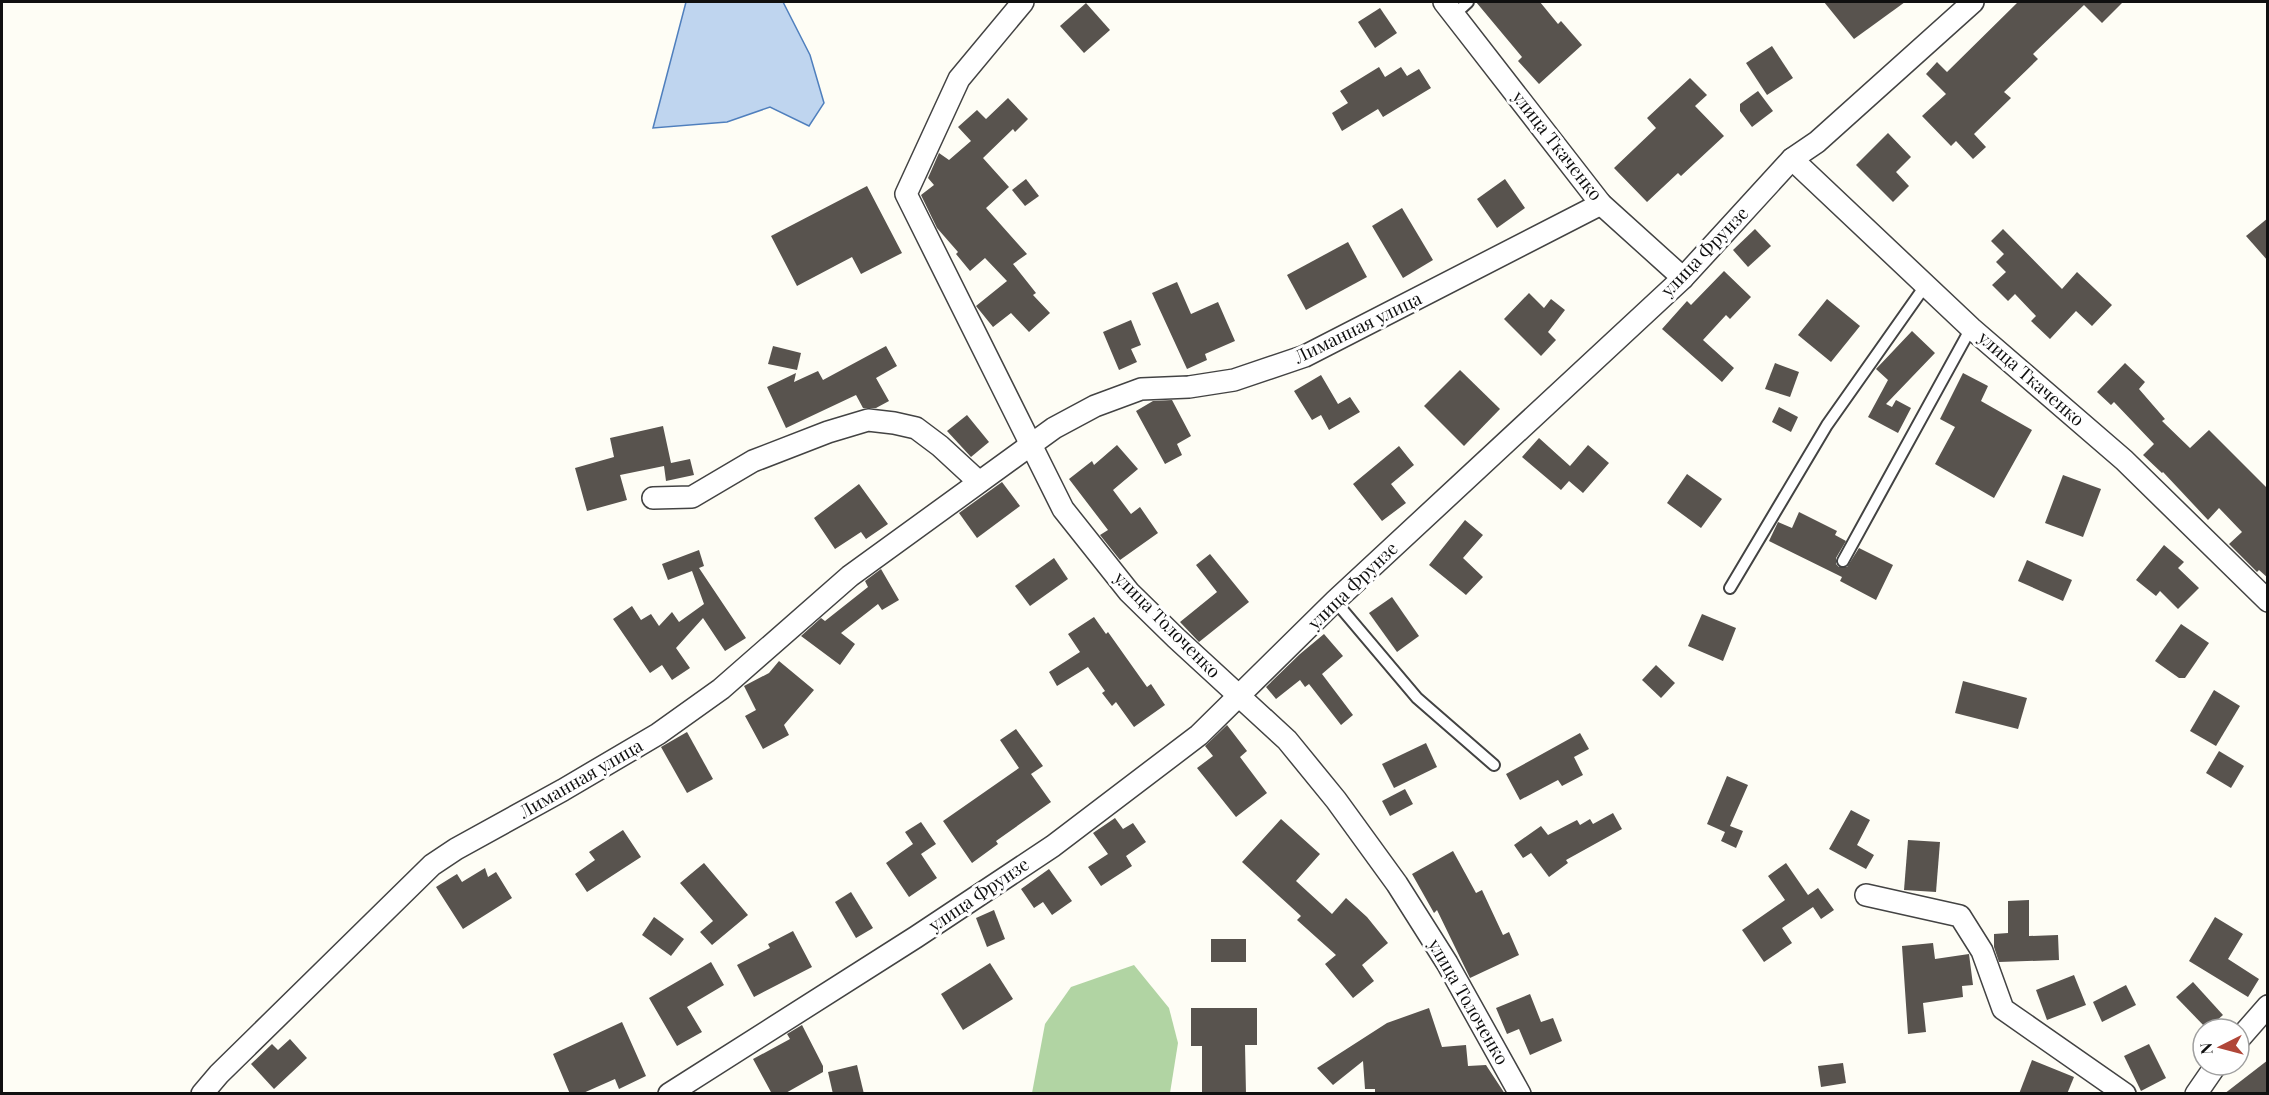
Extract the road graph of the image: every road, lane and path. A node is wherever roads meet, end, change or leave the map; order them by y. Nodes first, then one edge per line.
1 (1023, 2) edge
2 (1973, 2) edge
3 (1456, 6) edge
4 (1792, 159) junction
5 (1601, 204) junction
6 (1683, 278) junction
7 (1925, 286) junction
8 (1971, 328) junction
9 (1029, 444) junction
10 (979, 483) junction
11 (653, 498) dead end
12 (1844, 561) dead end
13 (1730, 588) dead end
14 (1335, 601) junction
15 (2268, 601) edge
16 (1239, 696) junction
17 (1494, 765) dead end
18 (1866, 895) dead end
19 (2268, 1006) edge
20 (2251, 1025) edge
21 (2208, 1077) edge
22 (201, 1094) edge
23 (669, 1094) edge
24 (1520, 1094) edge
25 (2126, 1094) edge
26 (2196, 1094) edge

1 - 9 street, улица Толоченко
2 - 4 street, улица Фрунзе
3 - 5 street, улица Ткаченко
4 - 6 street, улица Фрунзе
4 - 7 street, улица Ткаченко
5 - 6 street, улица Ткаченко
5 - 9 street, Лиманная улица
6 - 14 street, улица Фрунзе
7 - 8 street, улица Ткаченко
7 - 13 lane
8 - 12 lane
8 - 15 street, улица Ткаченко
9 - 10 street, Лиманная улица
9 - 16 street, улица Толоченко
10 - 11 street
10 - 22 street, Лиманная улица
14 - 16 street, улица Фрунзе
14 - 17 lane
16 - 23 street, улица Фрунзе
16 - 24 street, улица Толоченко
18 - 25 street
19 - 20 street
21 - 26 street

